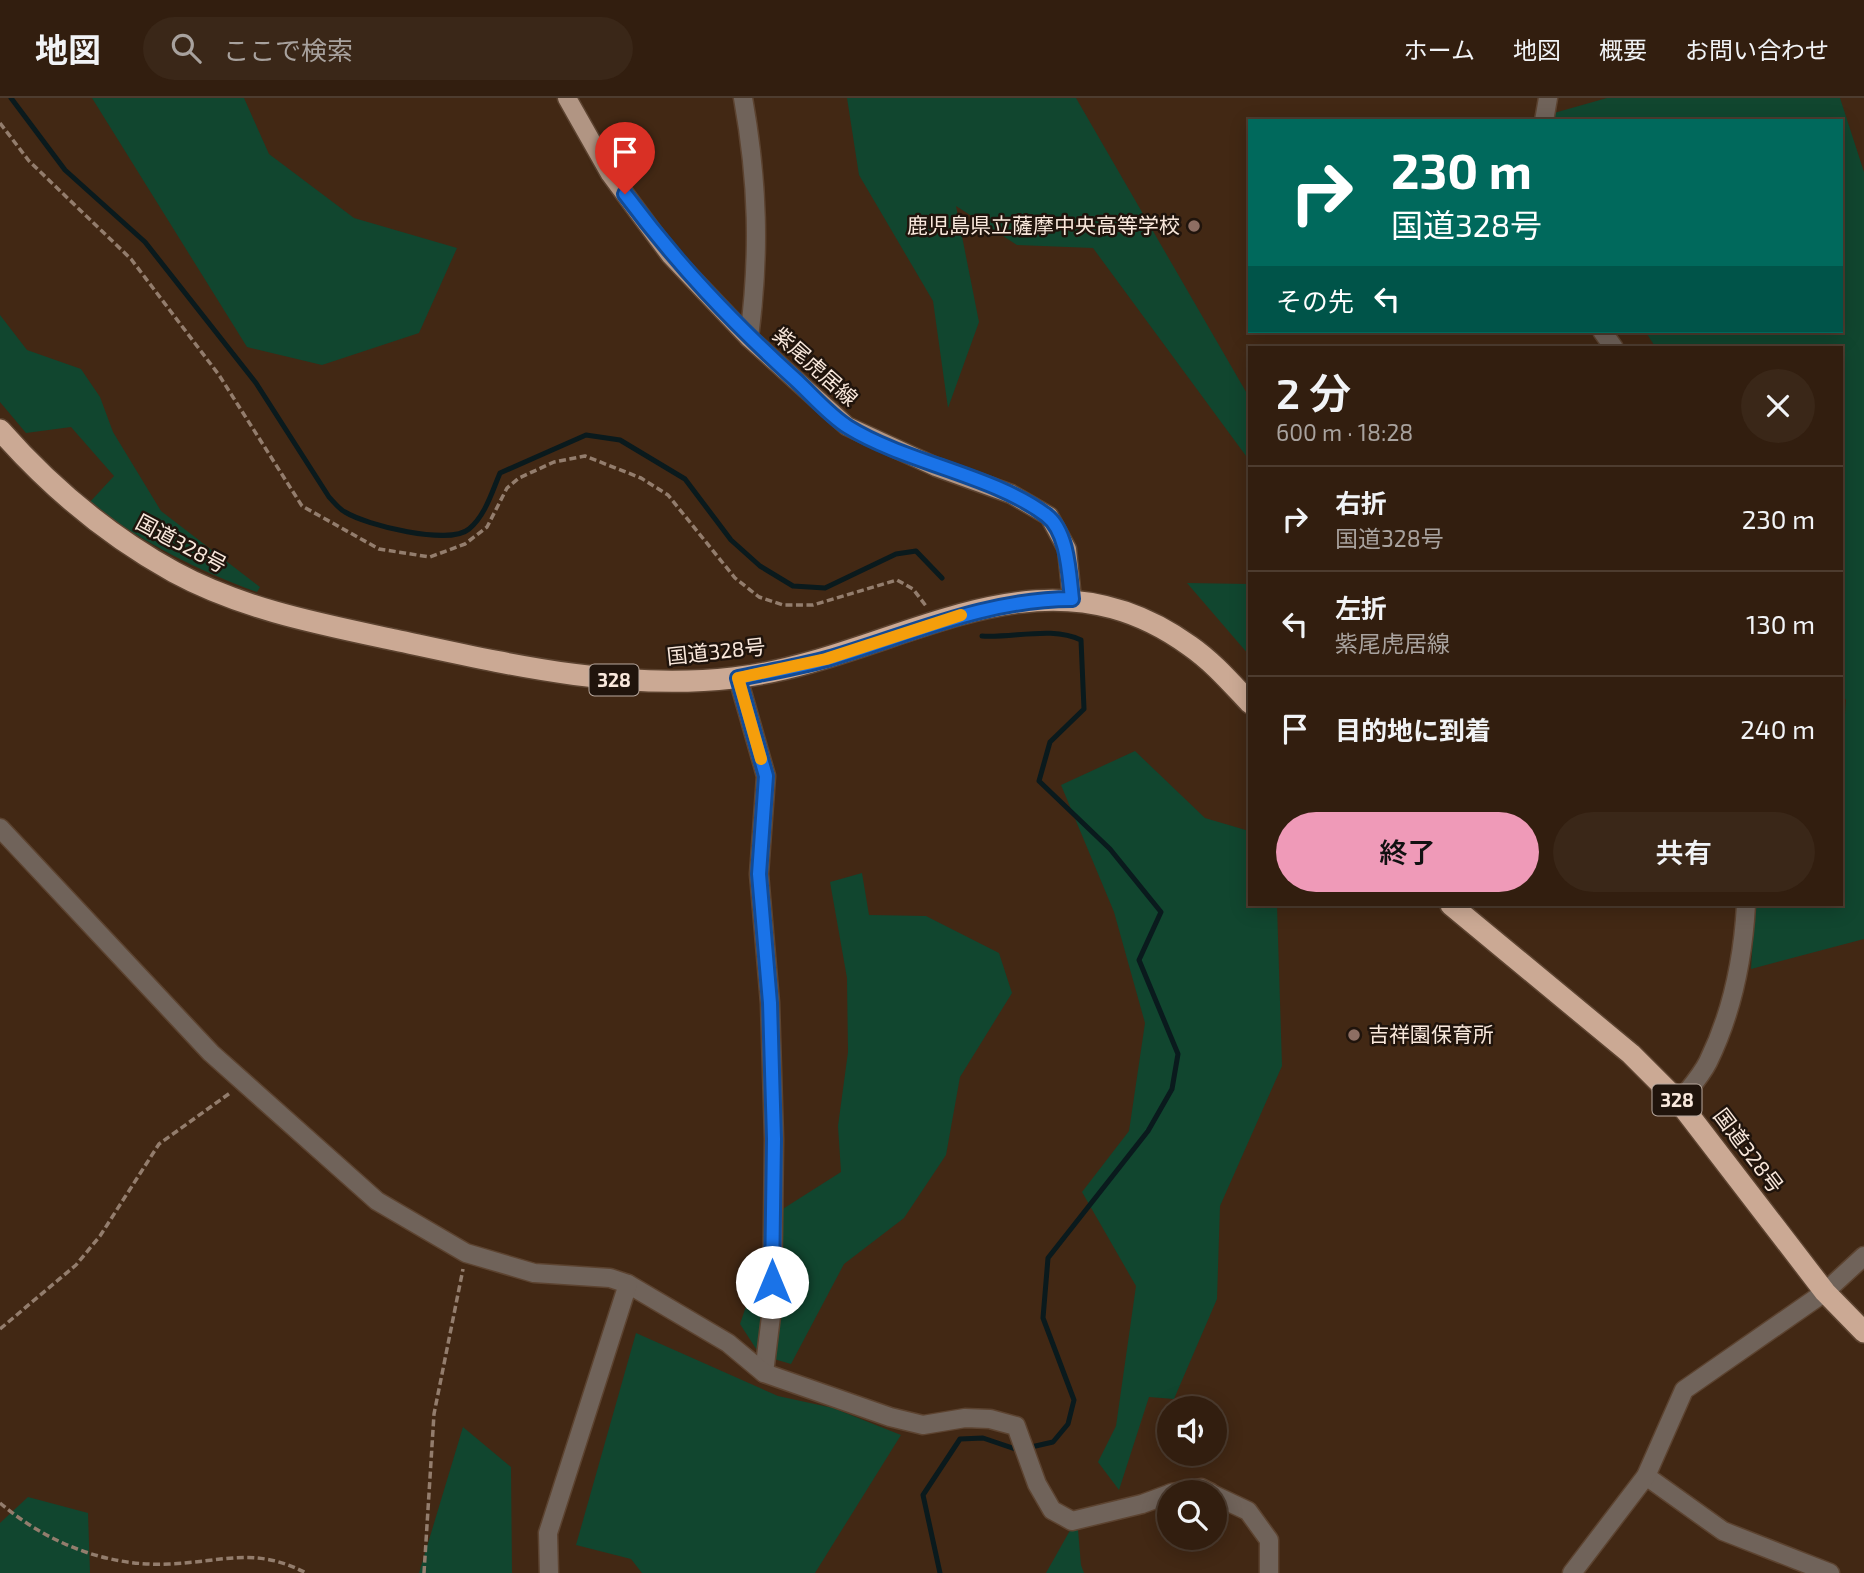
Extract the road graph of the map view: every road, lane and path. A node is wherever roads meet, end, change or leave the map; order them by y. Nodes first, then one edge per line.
1 (567, 98) edge
2 (743, 98) edge
3 (1548, 98) edge
4 (1544, 119) edge
5 (0, 123) edge
6 (749, 338) junction
7 (2, 437) edge
8 (1072, 599) junction
9 (937, 622) junction
10 (738, 678) junction
11 (1248, 701) edge
12 (0, 828) edge
13 (1452, 906) edge
14 (1746, 906) edge
15 (244, 1085) junction
16 (1679, 1102) junction
17 (466, 1253) junction
18 (1864, 1256) edge
19 (628, 1284) junction
20 (1825, 1292) junction
21 (0, 1329) edge
22 (1864, 1332) edge
23 (764, 1373) junction
24 (1646, 1476) junction
25 (1157, 1498) edge
26 (1227, 1501) edge
27 (0, 1503) edge
28 (306, 1573) edge
29 (424, 1573) edge
30 (549, 1573) edge
31 (1269, 1573) edge
32 (1572, 1573) edge
33 (1830, 1573) edge

1 - 6 main road, 紫尾虎居線
2 - 6 street
3 - 4 street
5 - 9 path
6 - 8 main road, 紫尾虎居線
7 - 10 highway, 国道328号 / 328
8 - 9 highway, 国道328号 / 328
8 - 11 highway, 国道328号 / 328
9 - 10 highway, 国道328号 / 328
10 - 23 street
12 - 15 street
13 - 16 highway, 国道328号 / 328
14 - 16 street
15 - 17 street
15 - 21 path
16 - 20 highway, 国道328号 / 328
17 - 19 street
17 - 29 path
18 - 20 street
19 - 23 street
19 - 30 street
20 - 22 highway, 国道328号 / 328
20 - 24 street
23 - 25 street
24 - 32 street
24 - 33 street
26 - 31 street
27 - 28 path

